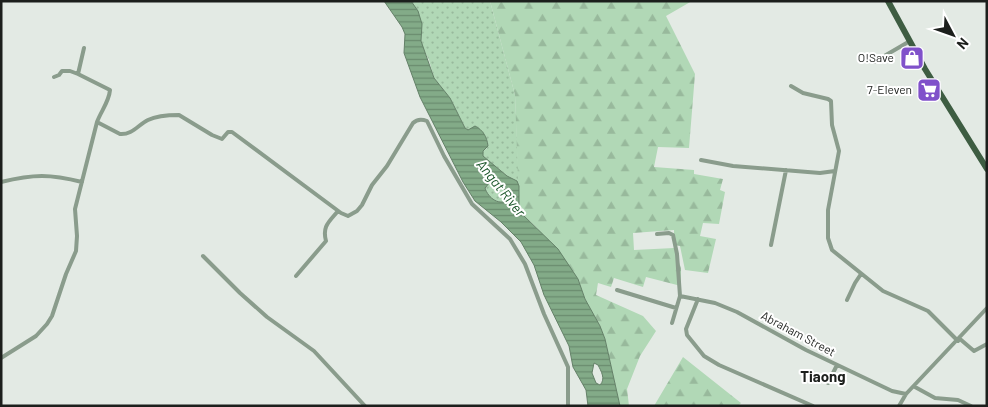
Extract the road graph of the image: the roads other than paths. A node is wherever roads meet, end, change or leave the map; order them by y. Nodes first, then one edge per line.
1 (888, 1) edge
2 (910, 41) junction
3 (84, 48) dead end
4 (874, 62) dead end
5 (78, 74) junction
6 (54, 77) dead end
7 (791, 86) dead end
8 (97, 122) junction
9 (701, 160) dead end
10 (987, 169) edge
11 (786, 170) junction
12 (835, 171) junction
13 (1, 182) edge
14 (82, 182) junction
15 (338, 211) junction
16 (657, 234) dead end
17 (771, 245) dead end
18 (203, 256) dead end
19 (861, 274) junction
20 (296, 276) dead end
21 (617, 290) dead end
22 (680, 296) junction
23 (698, 299) junction
24 (847, 300) dead end
25 (676, 308) junction
26 (987, 308) edge
27 (672, 323) dead end
28 (959, 340) junction
29 (987, 344) edge
30 (1, 358) edge
31 (837, 365) junction
32 (828, 383) dead end
33 (915, 387) junction
34 (906, 394) junction
35 (365, 406) edge
36 (568, 406) edge
37 (813, 406) edge
38 (899, 406) edge
39 (971, 406) edge

1 - 2 main road
2 - 4 street
2 - 10 main road
3 - 5 street
5 - 6 street
5 - 8 street
7 - 12 street
8 - 14 street
8 - 15 street
9 - 11 street
11 - 12 street
11 - 17 street
12 - 19 street
13 - 14 street
14 - 30 street
15 - 20 street
15 - 36 street
16 - 22 street
18 - 35 street
19 - 24 street
19 - 28 street
21 - 25 street
22 - 23 street, Abraham Street
22 - 25 street
23 - 31 street, Abraham Street
23 - 37 street
25 - 27 street
26 - 28 street
28 - 29 street
28 - 33 street
31 - 32 street
31 - 34 street, Abraham Street
33 - 34 street
33 - 39 street
34 - 38 street

